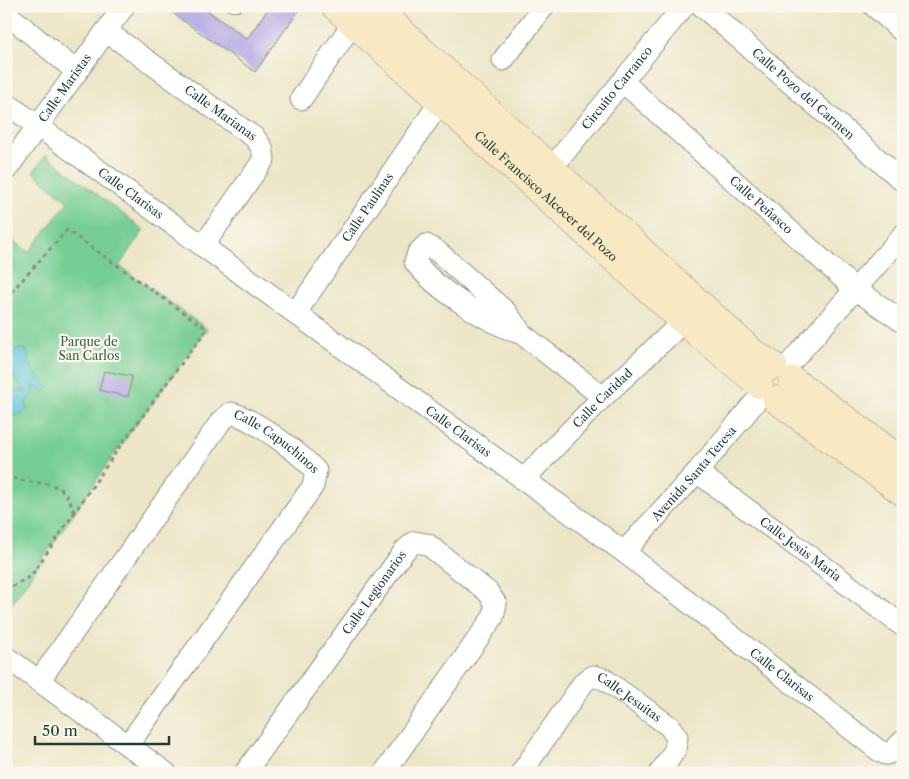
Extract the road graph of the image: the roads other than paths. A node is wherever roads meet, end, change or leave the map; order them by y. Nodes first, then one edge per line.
1 (124, 6) edge
2 (232, 6) edge
3 (237, 6) edge
4 (544, 6) edge
5 (684, 6) edge
6 (702, 6) edge
7 (874, 6) edge
8 (354, 12) edge
9 (12, 18) dead end
10 (106, 31) junction
11 (903, 32) edge
12 (503, 60) dead end
13 (77, 72) junction
14 (623, 82) junction
15 (301, 99) dead end
16 (440, 102) junction
17 (6, 103) edge
18 (38, 126) junction
19 (6, 170) edge
20 (550, 170) junction
21 (903, 181) edge
22 (903, 235) edge
23 (203, 246) junction
24 (855, 289) junction
25 (295, 314) junction
26 (684, 320) junction
27 (903, 322) edge
28 (522, 334) junction
29 (775, 382) junction
30 (603, 397) junction
31 (903, 462) edge
32 (697, 472) junction
33 (523, 480) junction
34 (903, 492) edge
35 (624, 552) junction
36 (903, 626) edge
37 (6, 657) edge
38 (39, 681) junction
39 (903, 740) edge
40 (128, 745) junction
41 (166, 773) edge
42 (246, 773) edge
43 (384, 773) edge
44 (521, 773) edge
45 (660, 773) edge

1 - 10 street, Calle Maristas
2 - 3 lane
4 - 12 street
5 - 14 street, Circuito Carranco
6 - 21 street, Calle Pozo del Carmen
7 - 11 street
8 - 15 street
8 - 16 street, Calle Francisco Alcocer del Pozo
8 - 20 street, Calle Francisco Alcocer del Pozo
9 - 13 street
10 - 13 street, Calle Maristas
10 - 23 street, Calle Marianas
13 - 18 street, Calle Maristas
14 - 20 street, Circuito Carranco
14 - 24 street, Calle Peñasco
16 - 25 street, Calle Paulinas
16 - 26 street, Calle Francisco Alcocer del Pozo
17 - 18 street, Calle Clarisas
18 - 19 street, Calle Maristas
18 - 23 street, Calle Clarisas
20 - 29 street, Calle Francisco Alcocer del Pozo
22 - 24 street, Avenida Santa Teresa
23 - 25 street, Calle Clarisas
24 - 27 street, Calle Peñasco
24 - 29 street, Avenida Santa Teresa
25 - 33 street, Calle Clarisas
26 - 29 street, Calle Francisco Alcocer del Pozo
26 - 30 street, Calle Caridad
28 - 28 street
28 - 30 street
29 - 31 street, Calle Francisco Alcocer del Pozo
29 - 32 street, Avenida Santa Teresa
29 - 34 street, Calle Francisco Alcocer del Pozo
30 - 33 street, Calle Caridad
32 - 35 street, Avenida Santa Teresa
32 - 36 street, Calle Jesús María
33 - 35 street, Calle Clarisas
35 - 39 street, Calle Clarisas
37 - 38 street
38 - 40 street
38 - 40 street, Calle Capuchinos
40 - 41 street
42 - 43 street, Calle Legionarios
44 - 45 street, Calle Jesuitas

